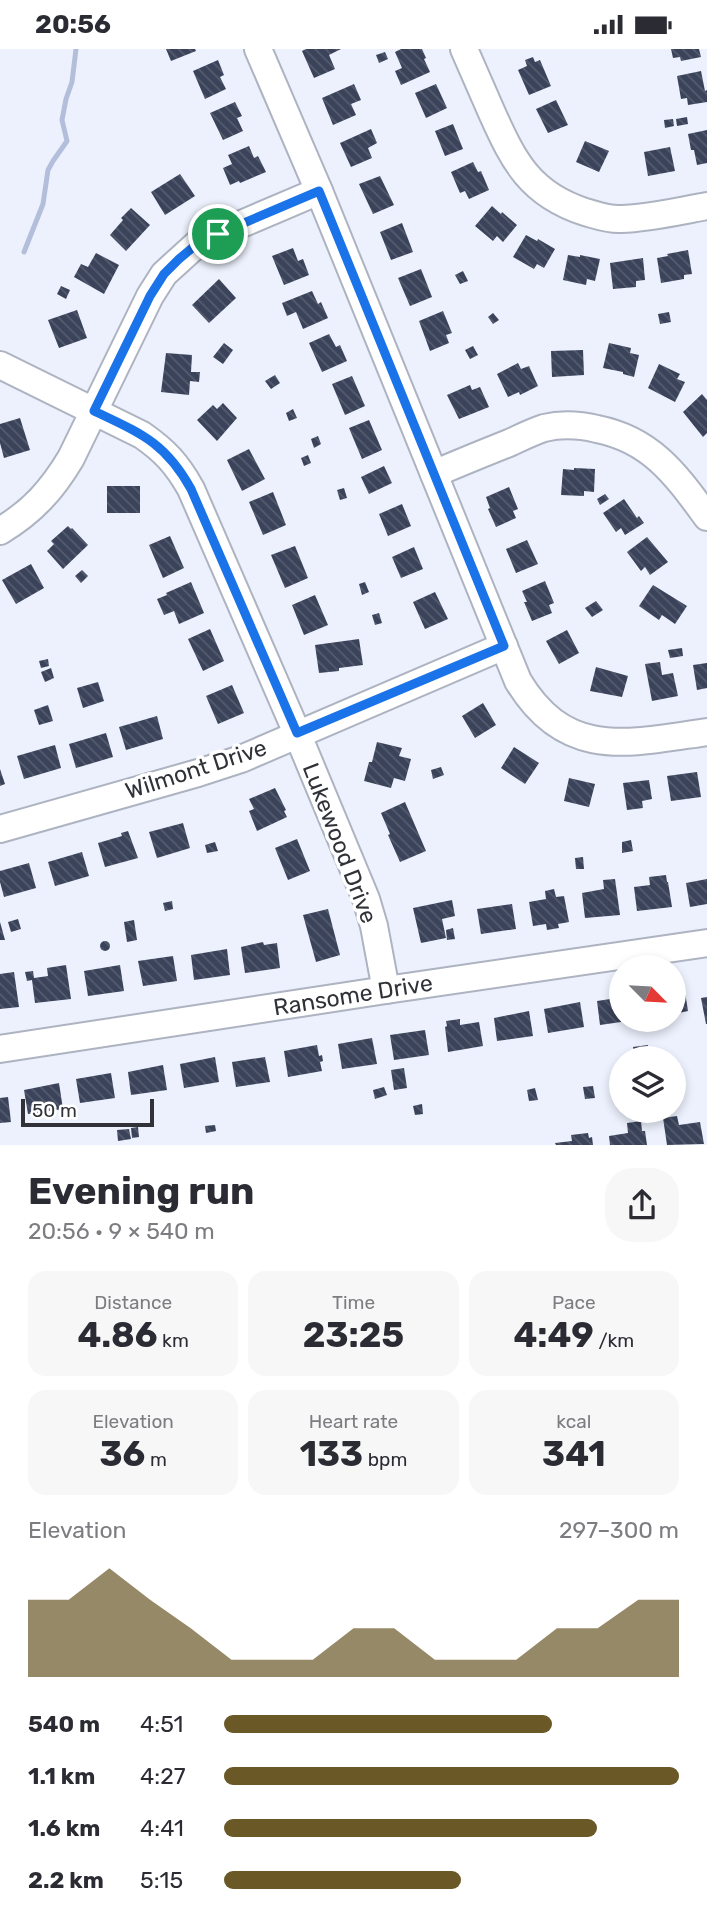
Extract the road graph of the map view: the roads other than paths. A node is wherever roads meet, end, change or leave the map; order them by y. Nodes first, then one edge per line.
1 (258, 49) edge
2 (464, 49) edge
3 (319, 191) junction
4 (707, 206) edge
5 (0, 365) edge
6 (94, 411) junction
7 (434, 474) junction
8 (707, 517) edge
9 (0, 531) edge
10 (504, 646) junction
11 (707, 731) edge
12 (297, 733) junction
13 (0, 829) edge
14 (707, 943) edge
15 (386, 990) junction
16 (0, 1049) edge

1 - 3 street
2 - 4 street
3 - 6 street
3 - 7 street
5 - 6 street, Lukewood Drive
6 - 9 street
6 - 12 street, Lukewood Drive
7 - 8 street
7 - 10 street
10 - 11 street
10 - 12 street, Wilmont Drive
12 - 13 street, Wilmont Drive
12 - 15 street, Lukewood Drive
14 - 15 street, Ransome Drive
15 - 16 street, Ransome Drive

